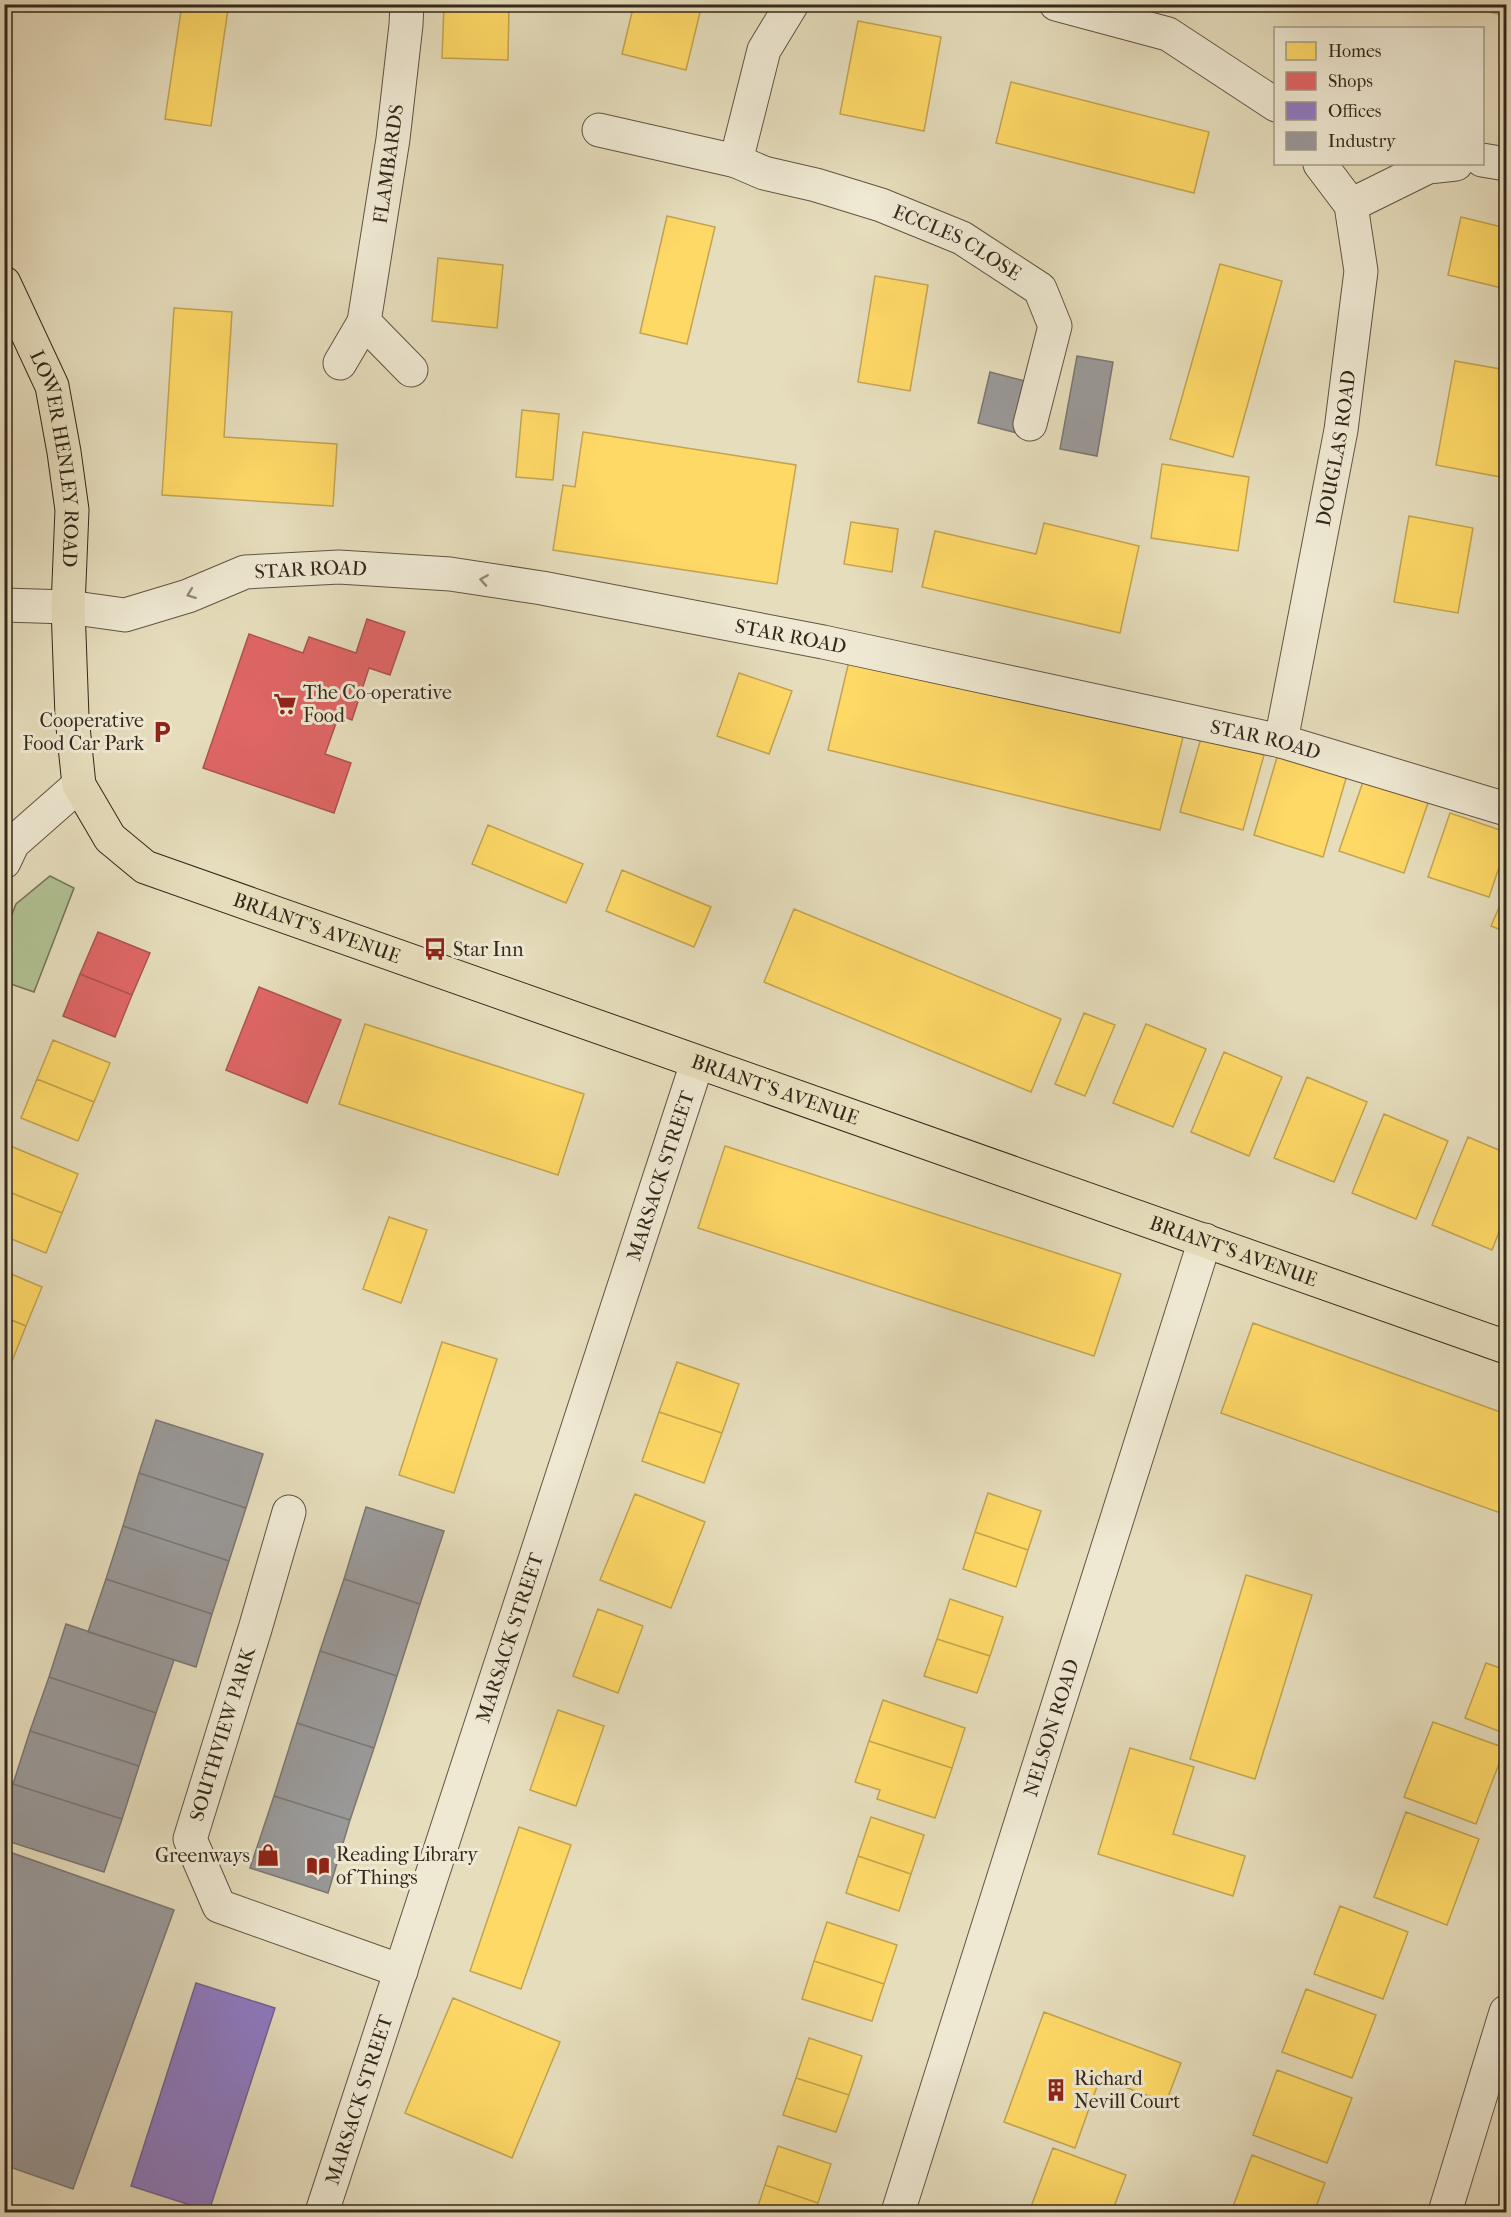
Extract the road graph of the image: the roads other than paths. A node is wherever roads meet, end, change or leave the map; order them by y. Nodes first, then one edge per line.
1 (407, 4) edge
2 (792, 4) edge
3 (1056, 4) edge
4 (1274, 104) edge
5 (599, 130) dead end
6 (1484, 160) edge
7 (736, 162) junction
8 (1506, 164) edge
9 (1321, 165) edge
10 (1449, 165) edge
11 (1351, 205) junction
12 (4, 283) edge
13 (364, 322) junction
14 (340, 363) dead end
15 (411, 370) dead end
16 (1030, 424) dead end
17 (4, 605) edge
18 (68, 607) junction
19 (1281, 741) junction
20 (79, 785) junction
21 (1506, 808) edge
22 (4, 862) edge
23 (697, 1063) junction
24 (1205, 1240) junction
25 (1506, 1347) edge
26 (289, 1512) dead end
27 (401, 1971) junction
28 (1506, 2012) edge
29 (322, 2212) edge
30 (898, 2212) edge
31 (1445, 2212) edge

1 - 13 street, FLAMBARDS
2 - 7 street
3 - 4 street
5 - 7 street, ECCLES CLOSE
6 - 8 street
7 - 16 street, ECCLES CLOSE
9 - 11 street, DOUGLAS ROAD
10 - 11 street
11 - 19 street, DOUGLAS ROAD
12 - 18 main road, LOWER HENLEY ROAD
13 - 14 street, FLAMBARDS
13 - 15 street
17 - 18 street, STAR ROAD
19 -> 18 street, STAR ROAD
18 - 20 main road, LOWER HENLEY ROAD
19 - 21 street, STAR ROAD
20 - 22 street
20 - 23 main road, BRIANT'S AVENUE
23 - 24 main road, BRIANT'S AVENUE
23 - 27 street, MARSACK STREET
24 - 25 main road, BRIANT'S AVENUE
24 - 30 street, NELSON ROAD
26 - 27 street, SOUTHVIEW PARK
27 - 29 street, MARSACK STREET
28 - 31 street

